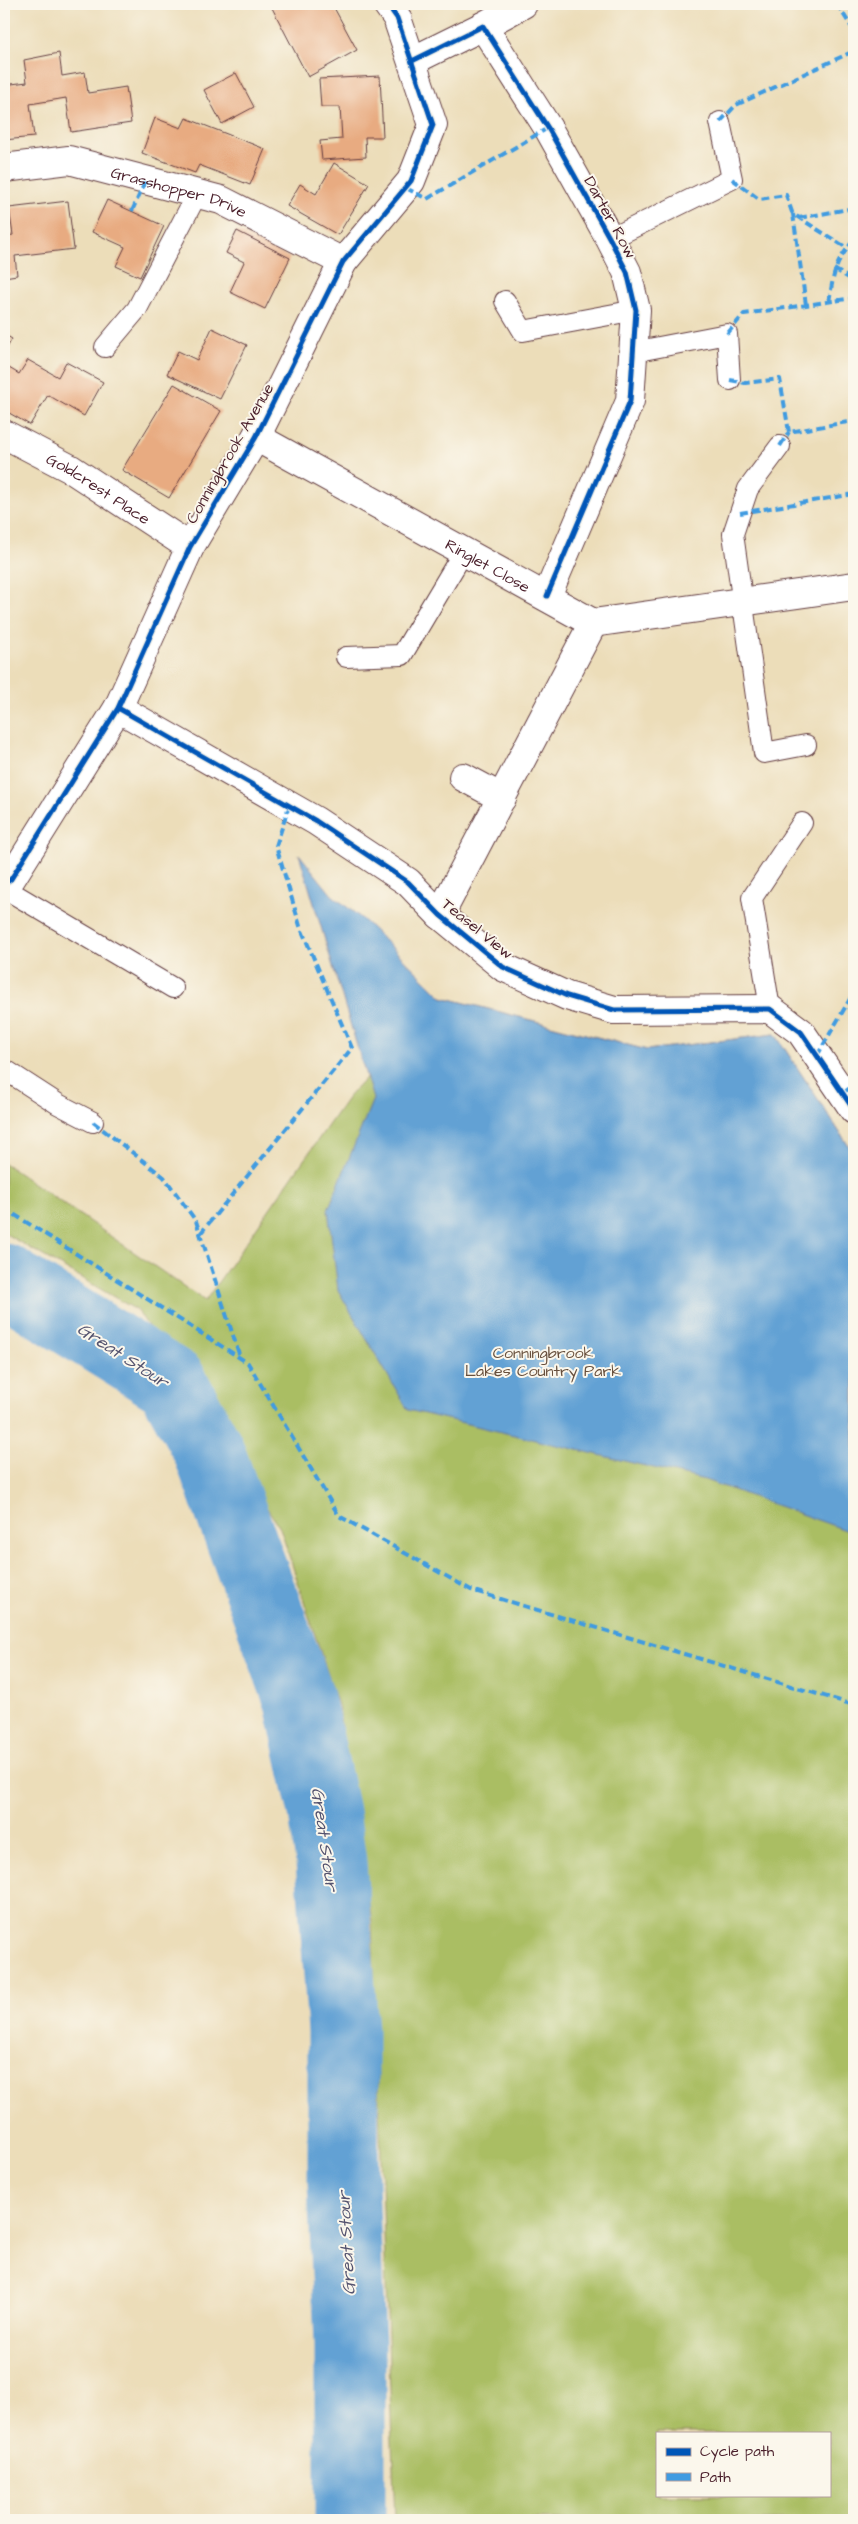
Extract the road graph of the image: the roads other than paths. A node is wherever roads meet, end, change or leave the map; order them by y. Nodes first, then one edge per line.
1 (388, 4) edge
2 (524, 4) edge
3 (483, 26) junction
4 (412, 61) junction
5 (720, 122) dead end
6 (4, 168) edge
7 (197, 194) junction
8 (610, 239) junction
9 (343, 262) junction
10 (506, 301) dead end
11 (636, 310) junction
12 (105, 347) dead end
13 (633, 352) junction
14 (730, 380) dead end
15 (4, 434) edge
16 (256, 437) junction
17 (780, 446) dead end
18 (190, 547) junction
19 (464, 551) junction
20 (854, 586) edge
21 (547, 596) junction
22 (742, 602) junction
23 (593, 623) junction
24 (346, 657) dead end
25 (118, 708) junction
26 (806, 745) dead end
27 (463, 776) dead end
28 (502, 798) junction
29 (802, 823) dead end
30 (4, 886) edge
31 (440, 915) junction
32 (173, 988) dead end
33 (770, 1009) junction
34 (4, 1070) edge
35 (854, 1110) edge
36 (93, 1122) dead end

1 - 4 street, Conningbrook Avenue
2 - 3 street
3 - 4 street
3 - 8 street, Darter Row
4 - 9 street, Conningbrook Avenue
5 - 8 lane
6 - 7 street, Grasshopper Drive
7 - 9 street, Grasshopper Drive
7 - 12 lane
8 - 11 street, Darter Row
9 - 16 street, Conningbrook Avenue
10 - 11 lane
11 - 13 street, Darter Row
13 - 14 lane
13 - 21 street, Darter Row
15 - 18 street, Goldcrest Place
16 - 18 street, Conningbrook Avenue
16 - 19 street, Ringlet Close
17 - 22 lane
18 - 25 street, Conningbrook Avenue
19 - 21 street, Ringlet Close
19 - 24 lane
20 - 22 street
21 - 23 street, Ringlet Close
22 - 23 street
22 - 26 lane
23 - 28 street, Teasel View
25 - 30 street, Conningbrook Avenue
25 - 31 street, Teasel View
27 - 28 street
28 - 31 street, Teasel View
29 - 33 lane
30 - 32 lane
31 - 33 street, Teasel View
33 - 35 street
34 - 36 lane

